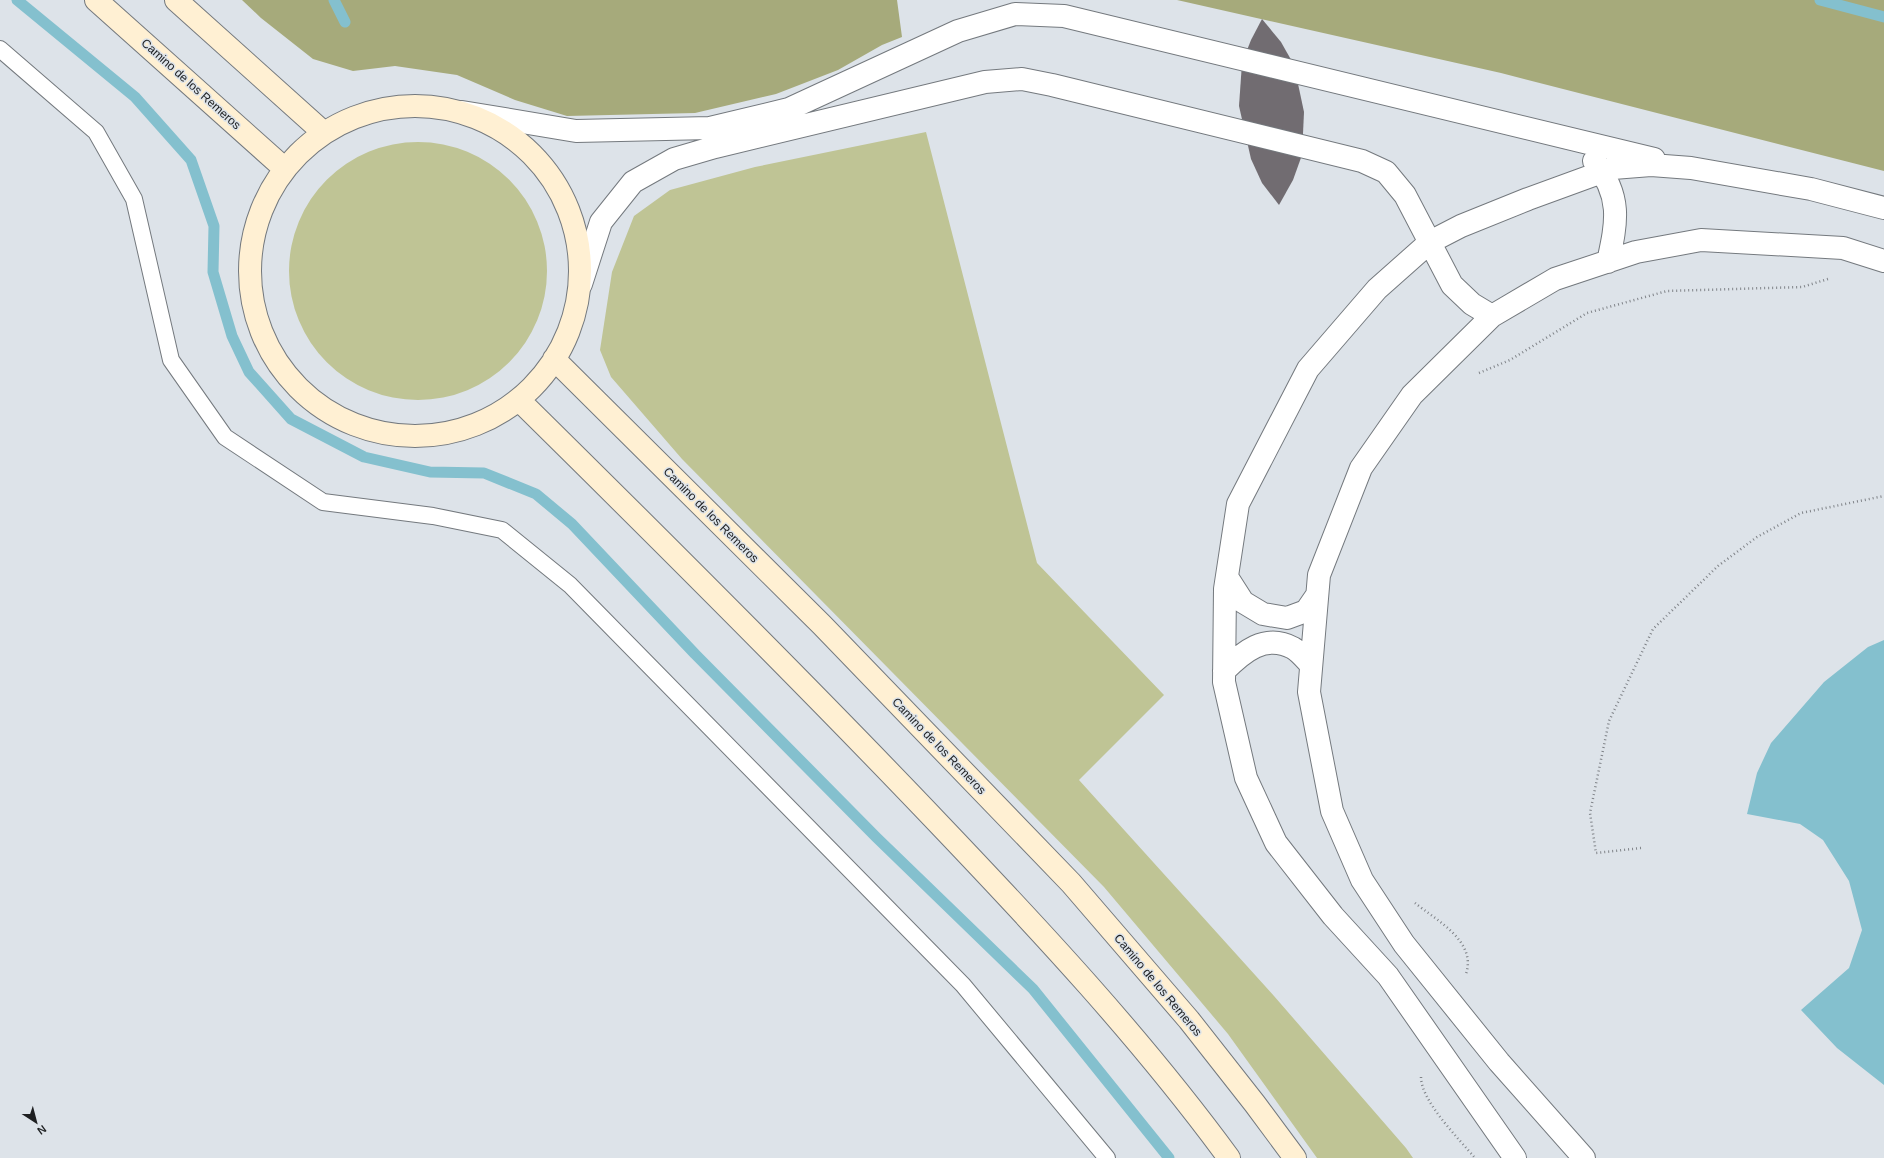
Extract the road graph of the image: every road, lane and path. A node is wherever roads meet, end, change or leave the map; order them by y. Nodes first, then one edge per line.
1 (96, 0) edge
2 (176, 0) edge
3 (0, 49) edge
4 (462, 112) junction
5 (324, 133) junction
6 (1576, 140) junction
7 (1691, 168) junction
8 (285, 169) junction
9 (1602, 172) junction
10 (1884, 208) edge
11 (1430, 242) junction
12 (1884, 261) edge
13 (1608, 262) junction
14 (1832, 277) dead end
15 (581, 284) junction
16 (1492, 316) junction
17 (554, 359) junction
18 (1477, 374) dead end
19 (519, 400) junction
20 (1884, 496) edge
21 (1227, 578) junction
22 (1317, 595) junction
23 (1312, 665) junction
24 (1224, 671) junction
25 (1641, 848) dead end
26 (1410, 899) dead end
27 (1453, 1005) junction
28 (1435, 1042) junction
29 (1107, 1158) edge
30 (1229, 1158) edge
31 (1295, 1158) edge
32 (1475, 1158) edge
33 (1515, 1158) edge
34 (1584, 1158) edge

1 - 8 main road, Camino de los Remeros
2 - 5 main road
3 - 29 lane
4 - 5 main road
4 - 6 street
4 - 15 main road
5 - 8 main road
6 - 7 street
6 - 9 street
7 - 9 street
7 - 10 street
8 - 19 main road
9 - 11 street
9 - 13 street
11 - 15 street
11 - 16 street
11 - 21 street
12 - 13 street
13 - 16 street
14 - 18 path
15 - 17 main road
16 - 22 street
17 - 19 main road
17 - 31 main road, Camino de los Remeros
19 - 30 main road
20 - 25 path
21 - 22 street
21 - 24 street
22 - 23 street
23 - 24 street
23 - 27 street
24 - 28 street
26 - 27 path
27 - 34 street
28 - 32 path
28 - 33 street

